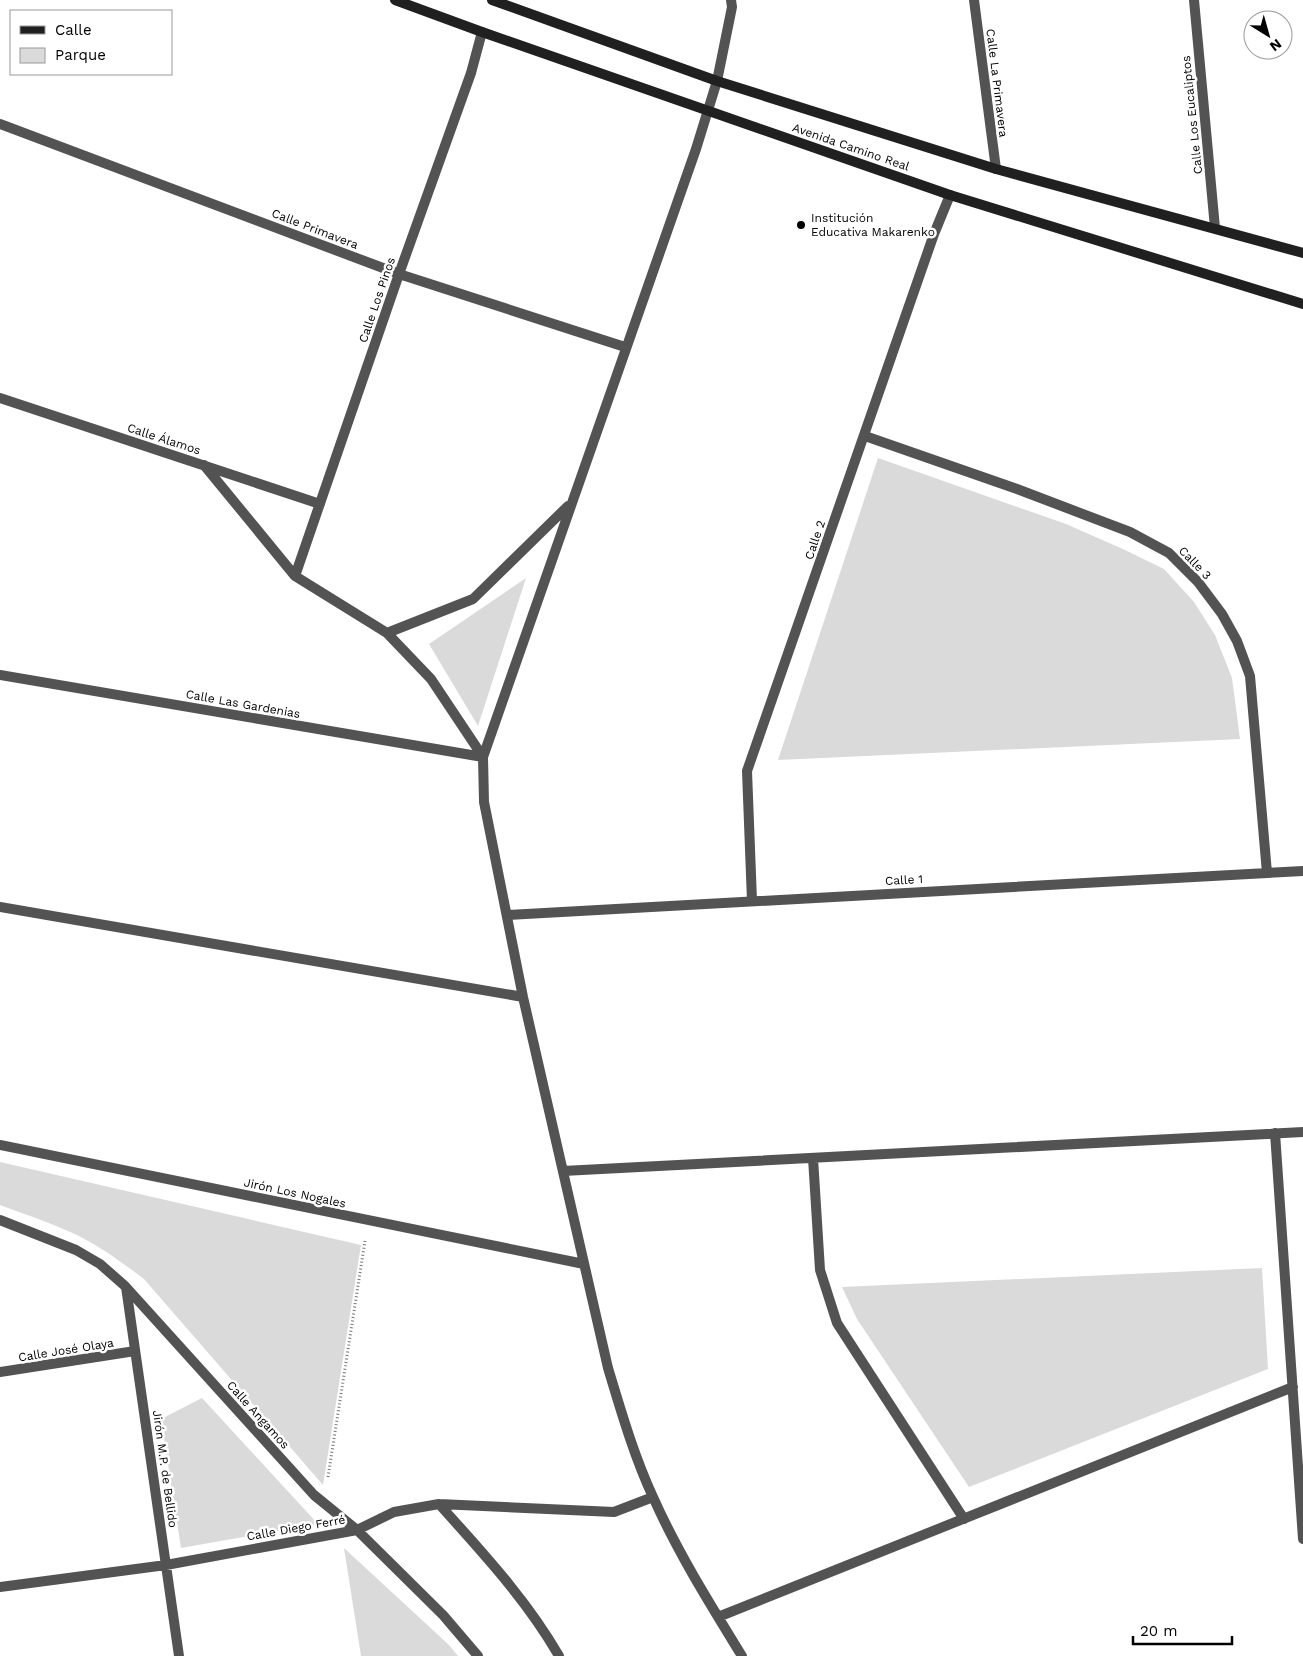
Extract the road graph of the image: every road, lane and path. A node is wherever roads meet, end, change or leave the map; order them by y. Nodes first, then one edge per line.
1 (396, 0) edge
2 (492, 0) edge
3 (731, 0) edge
4 (974, 0) edge
5 (1194, 0) edge
6 (482, 32) junction
7 (717, 80) junction
8 (707, 111) junction
9 (0, 124) edge
10 (996, 169) junction
11 (950, 195) junction
12 (1215, 228) junction
13 (1303, 253) edge
14 (399, 274) junction
15 (1303, 304) edge
16 (625, 346) junction
17 (0, 398) edge
18 (865, 436) junction
19 (204, 465) junction
20 (570, 503) junction
21 (320, 504) junction
22 (295, 576) junction
23 (387, 633) junction
24 (0, 675) edge
25 (483, 757) junction
26 (1303, 871) edge
27 (1267, 873) junction
28 (752, 901) junction
29 (0, 907) edge
30 (507, 915) junction
31 (523, 998) junction
32 (1303, 1132) edge
33 (1275, 1133) junction
34 (0, 1146) edge
35 (813, 1158) junction
36 (563, 1171) junction
37 (0, 1220) edge
38 (368, 1220) junction
39 (584, 1264) junction
40 (125, 1286) junction
41 (135, 1351) junction
42 (0, 1372) edge
43 (1293, 1387) junction
44 (653, 1497) junction
45 (324, 1504) junction
46 (439, 1504) junction
47 (964, 1519) junction
48 (357, 1530) junction
49 (1303, 1539) edge
50 (166, 1565) junction
51 (0, 1587) edge
52 (718, 1617) junction
53 (178, 1656) edge
54 (478, 1656) edge
55 (560, 1656) edge
56 (742, 1656) edge

1 - 6 street, Avenida Camino Real
2 - 7 street, Avenida Camino Real
3 - 7 street
4 - 10 street, Calle La Primavera
5 - 12 street, Calle Los Eucaliptos
6 - 8 street, Avenida Camino Real
6 - 14 street, Calle Los Pinos
7 - 8 street
7 - 10 street, Avenida Camino Real
8 - 11 street, Avenida Camino Real
8 - 16 street
9 - 14 street, Calle Primavera
10 - 12 street, Avenida Camino Real
11 - 15 street, Avenida Camino Real
11 - 18 street, Calle 2
12 - 13 street, Avenida Camino Real
14 - 16 street, Calle Primavera
14 - 21 street, Calle Los Pinos
16 - 20 street
17 - 19 street, Calle Álamos
18 - 27 street, Calle 3
18 - 28 street, Calle 2
19 - 21 street, Calle Álamos
19 - 22 street
20 - 23 street
20 - 25 street
21 - 22 street, Calle Los Pinos
22 - 23 street
23 - 25 street
24 - 25 street, Calle Las Gardenias
25 - 30 street
26 - 27 street, Calle 1
27 - 28 street, Calle 1
28 - 30 street, Calle 1
29 - 31 street
30 - 31 street
31 - 36 street
32 - 33 street
33 - 35 street
33 - 43 street
34 - 38 street, Jirón Los Nogales
35 - 36 street
35 - 47 street
36 - 39 street
37 - 40 street, Calle Angamos
38 - 39 street, Jirón Los Nogales
38 - 45 path
39 - 44 street
40 - 41 street, Jirón M.P. de Bellido
40 - 45 street, Calle Angamos
41 - 42 street, Calle José Olaya
41 - 50 street, Jirón M.P. de Bellido
43 - 47 street
43 - 49 street
44 - 46 street, Calle Diego Ferré
44 - 52 street
45 - 48 street, Calle Angamos
46 - 48 street, Calle Diego Ferré
46 - 55 street
47 - 52 street
48 - 50 street, Calle Diego Ferré
48 - 54 street, Calle Angamos
50 - 51 street, Calle Diego Ferré
50 - 53 street, Jirón M.P. de Bellido
52 - 56 street

